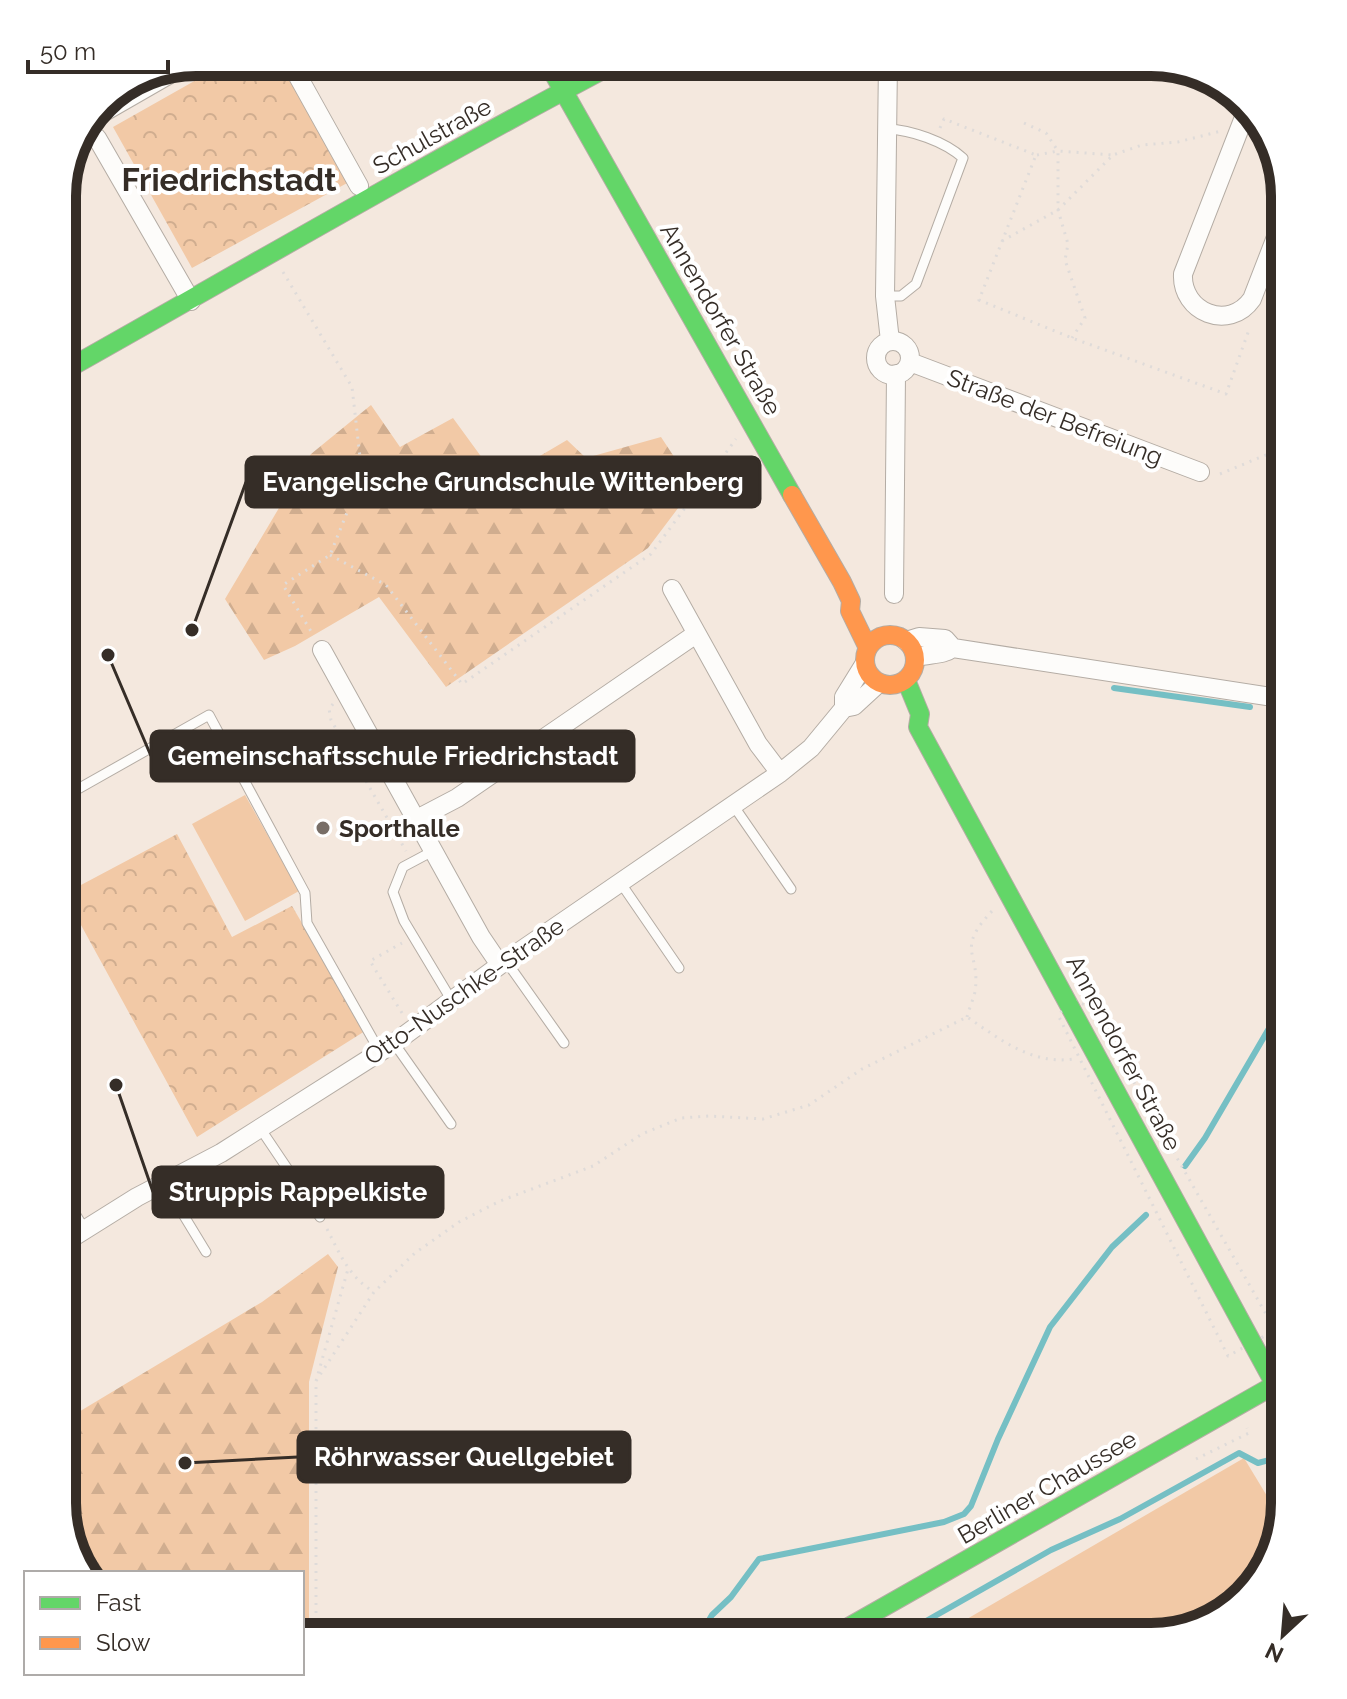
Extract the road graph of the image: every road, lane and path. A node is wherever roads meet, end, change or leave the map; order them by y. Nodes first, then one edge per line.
1 (298, 76) edge
2 (555, 76) edge
3 (592, 76) edge
4 (888, 76) edge
5 (149, 86) edge
6 (564, 91) junction
7 (127, 98) edge
8 (1243, 120) edge
9 (1024, 123) dead end
10 (1240, 128) junction
11 (887, 129) junction
12 (97, 138) dead end
13 (935, 143) junction
14 (1058, 151) junction
15 (1036, 155) junction
16 (1113, 155) junction
17 (363, 193) junction
18 (1058, 210) junction
19 (1002, 242) junction
20 (1271, 250) edge
21 (271, 252) junction
22 (885, 296) junction
23 (191, 301) junction
24 (1246, 307) junction
25 (1072, 338) junction
26 (890, 341) junction
27 (76, 364) edge
28 (903, 368) junction
29 (750, 420) junction
30 (1271, 453) edge
31 (1200, 472) joint
32 (330, 555) junction
33 (672, 589) dead end
34 (894, 594) dead end
35 (851, 601) junction
36 (696, 634) junction
37 (885, 636) junction
38 (322, 650) joint
39 (911, 650) junction
40 (867, 655) junction
41 (906, 680) junction
42 (882, 684) junction
43 (344, 692) junction
44 (1271, 697) edge
45 (844, 708) junction
46 (918, 727) junction
47 (780, 773) junction
48 (76, 790) edge
49 (733, 805) junction
50 (415, 820) junction
51 (433, 851) junction
52 (412, 862) junction
53 (620, 882) junction
54 (791, 889) dead end
55 (1013, 898) junction
56 (413, 937) junction
57 (503, 963) junction
58 (679, 968) dead end
59 (452, 1001) junction
60 (411, 1008) dead end
61 (967, 1017) junction
62 (564, 1043) dead end
63 (387, 1047) junction
64 (1097, 1052) junction
65 (451, 1124) dead end
66 (260, 1128) junction
67 (164, 1183) junction
68 (320, 1217) joint
69 (76, 1224) edge
70 (81, 1232) junction
71 (76, 1235) edge
72 (206, 1252) dead end
73 (348, 1269) junction
74 (374, 1292) junction
75 (1271, 1366) edge
76 (316, 1381) junction
77 (1271, 1387) edge
78 (316, 1623) edge
79 (856, 1623) edge

1 - 17 street
2 - 6 main road, Annendorfer Straße
3 - 6 main road, Schulstraße
4 - 11 street
5 - 7 street
6 - 17 main road, Schulstraße
6 - 29 main road, Annendorfer Straße
8 - 10 street
9 - 14 path
10 - 16 path
10 - 24 street
11 - 13 lane
11 - 22 street
12 - 23 street
13 - 15 path
13 - 22 lane
14 - 15 path
14 - 16 path
14 - 18 path
15 - 19 path
16 - 18 path
17 - 21 main road, Schulstraße
18 - 19 path
18 - 25 path
19 - 25 path
20 - 24 street
21 - 23 main road, Schulstraße
21 - 32 path
22 - 26 street
23 - 27 main road, Schulstraße
24 - 25 path
26 - 28 street
26 - 28 street
28 - 31 street, Straße der Befreiung
28 - 34 street
29 - 32 path
29 - 35 main road, Annendorfer Straße
30 - 31 path
32 - 38 path
33 - 36 street
35 - 37 main road, Annendorfer Straße
35 - 40 main road, Annendorfer Straße
36 - 47 street
36 - 50 street
37 - 39 main road
37 - 40 main road
38 - 43 street
39 - 41 main road
39 - 44 street
40 - 42 main road
40 - 45 street, Otto-Nuschke-Straße
41 - 42 main road
41 - 46 main road, Annendorfer Straße
42 - 45 street, Otto-Nuschke-Straße
42 - 46 main road, Annendorfer Straße
43 - 50 street
43 - 52 path
45 - 47 street, Otto-Nuschke-Straße
46 - 55 main road, Annendorfer Straße
47 - 49 street, Otto-Nuschke-Straße
48 - 63 lane
49 - 53 street, Otto-Nuschke-Straße
49 - 54 lane
50 - 51 street
51 - 52 lane
51 - 57 street
52 - 56 lane
53 - 57 street, Otto-Nuschke-Straße
53 - 58 lane
55 - 61 path
55 - 64 main road, Annendorfer Straße
56 - 59 lane
56 - 60 path
57 - 59 street, Otto-Nuschke-Straße
57 - 62 lane
59 - 63 street, Otto-Nuschke-Straße
61 - 64 path
61 - 74 path
63 - 65 lane
63 - 66 street, Otto-Nuschke-Straße
64 - 75 main road, Annendorfer Straße
66 - 67 street, Otto-Nuschke-Straße
66 - 68 lane
67 - 70 street, Otto-Nuschke-Straße
67 - 72 lane
68 - 73 path
69 - 70 street
70 - 71 street, Otto-Nuschke-Straße
73 - 74 path
73 - 76 path
74 - 76 path
76 - 78 path
77 - 79 main road, Berliner Chaussee

